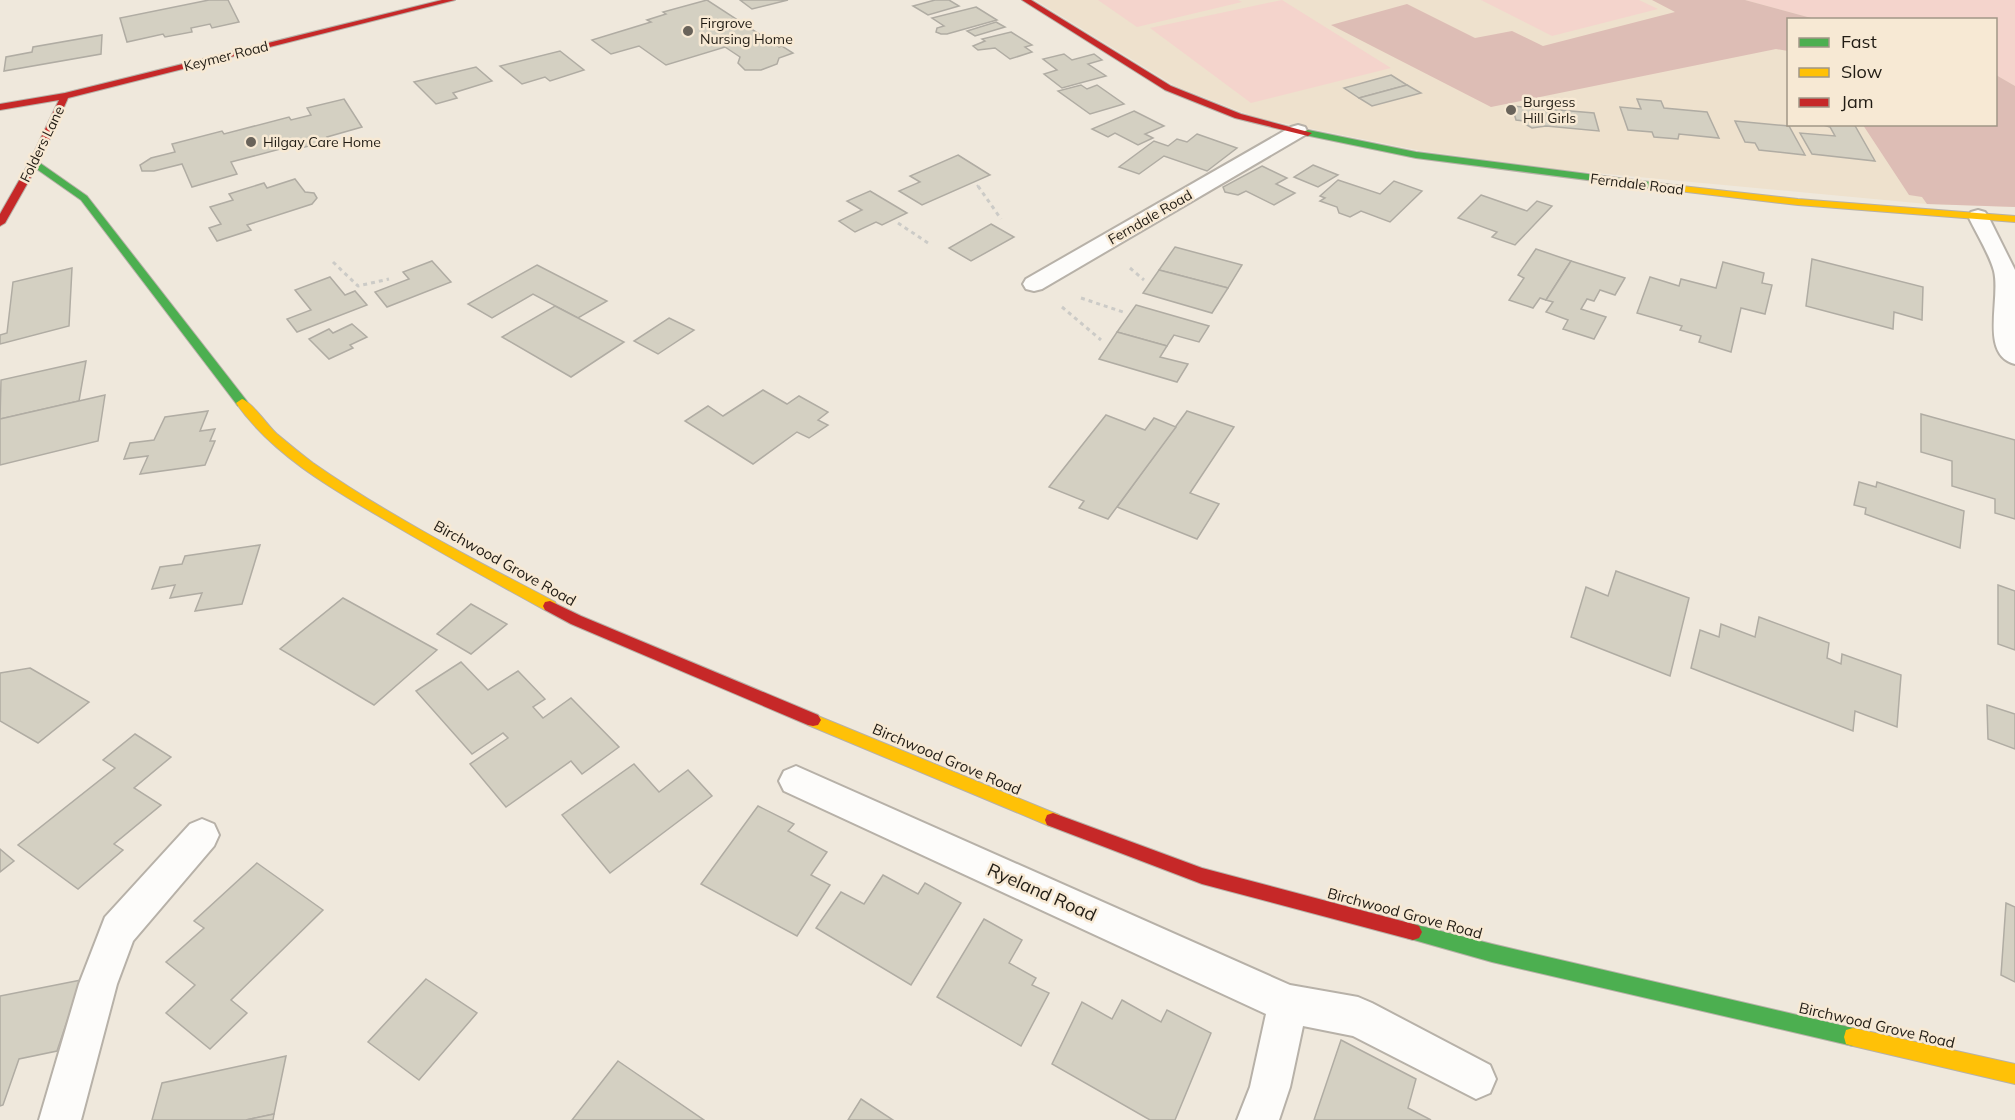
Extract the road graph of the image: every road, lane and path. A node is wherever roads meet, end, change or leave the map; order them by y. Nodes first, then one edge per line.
1 (451, 0) edge
2 (1026, 0) edge
3 (65, 96) junction
4 (0, 107) edge
5 (1298, 131) junction
6 (34, 162) junction
7 (977, 185) dead end
8 (1978, 216) junction
9 (1001, 219) dead end
10 (2015, 219) edge
11 (0, 223) edge
12 (898, 223) dead end
13 (928, 243) dead end
14 (333, 262) dead end
15 (389, 279) dead end
16 (1034, 284) joint
17 (1101, 340) dead end
18 (2015, 357) edge
19 (796, 780) dead end
20 (202, 835) dead end
21 (1288, 1004) junction
22 (2015, 1074) edge
23 (1476, 1079) dead end
24 (60, 1120) edge
25 (1258, 1120) edge

1 - 3 street, Keymer Road
2 - 5 street, Ferndale Road
3 - 4 street, Keymer Road
3 - 6 street, Folders Lane
5 - 8 street, Ferndale Road
5 - 16 lane, Ferndale Road
6 - 11 street, Folders Lane
6 - 22 street, Birchwood Grove Road
7 - 9 path
8 - 10 street, Ferndale Road
8 - 18 lane
12 - 13 path
14 - 15 path
16 - 17 path
19 - 21 lane, Ryeland Road
20 - 24 lane
21 - 23 lane, Ryeland Road
21 - 25 lane

